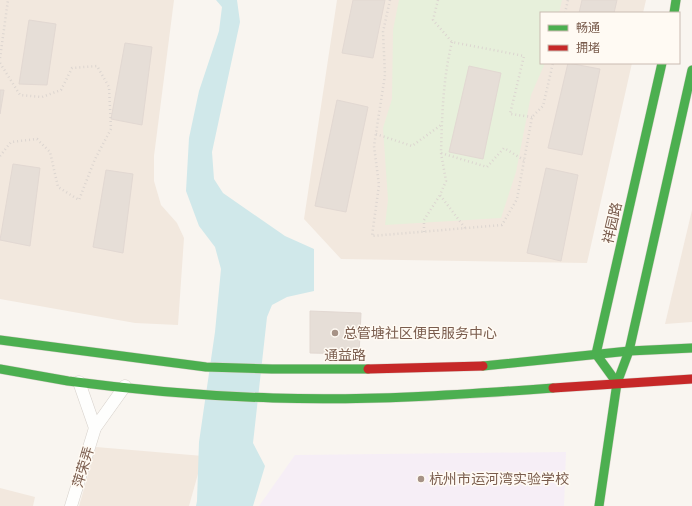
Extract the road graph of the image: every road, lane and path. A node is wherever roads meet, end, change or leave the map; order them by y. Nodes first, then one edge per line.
1 (8, 0) edge
2 (390, 0) edge
3 (438, 0) edge
4 (568, 0) edge
5 (676, 0) edge
6 (565, 12) edge
7 (674, 12) edge
8 (452, 42) junction
9 (0, 58) edge
10 (0, 63) edge
11 (553, 64) edge
12 (662, 64) edge
13 (692, 70) edge
14 (532, 117) junction
15 (441, 124) junction
16 (376, 134) junction
17 (441, 153) junction
18 (0, 156) edge
19 (524, 160) junction
20 (440, 195) junction
21 (465, 228) junction
22 (424, 232) junction
23 (0, 340) edge
24 (692, 348) edge
25 (629, 351) junction
26 (596, 354) junction
27 (0, 369) edge
28 (692, 379) edge
29 (79, 382) junction
30 (617, 383) junction
31 (125, 386) junction
32 (95, 428) junction
33 (71, 506) edge
34 (599, 506) edge

1 - 9 path
2 - 16 path
3 - 8 path
4 - 6 path
5 - 7 main road
8 - 14 path
8 - 15 path
10 - 18 path
11 - 14 path
12 - 26 main road, 祥园路
13 - 25 main road
14 - 19 path
15 - 16 path
15 - 17 path
16 - 22 path
17 - 19 path
17 - 20 path
19 - 21 path
20 - 21 path
20 - 22 path
21 - 22 path
23 - 26 main road, 通益路
24 - 25 main road, 通益路
25 - 26 main road, 通益路
25 - 30 main road
26 - 30 main road
27 - 29 main road
28 - 30 main road
29 - 31 main road
29 - 32 street, 萍荣弄
30 - 31 main road
30 - 34 main road
31 - 32 street, 萍荣弄
32 - 33 street, 萍荣弄

